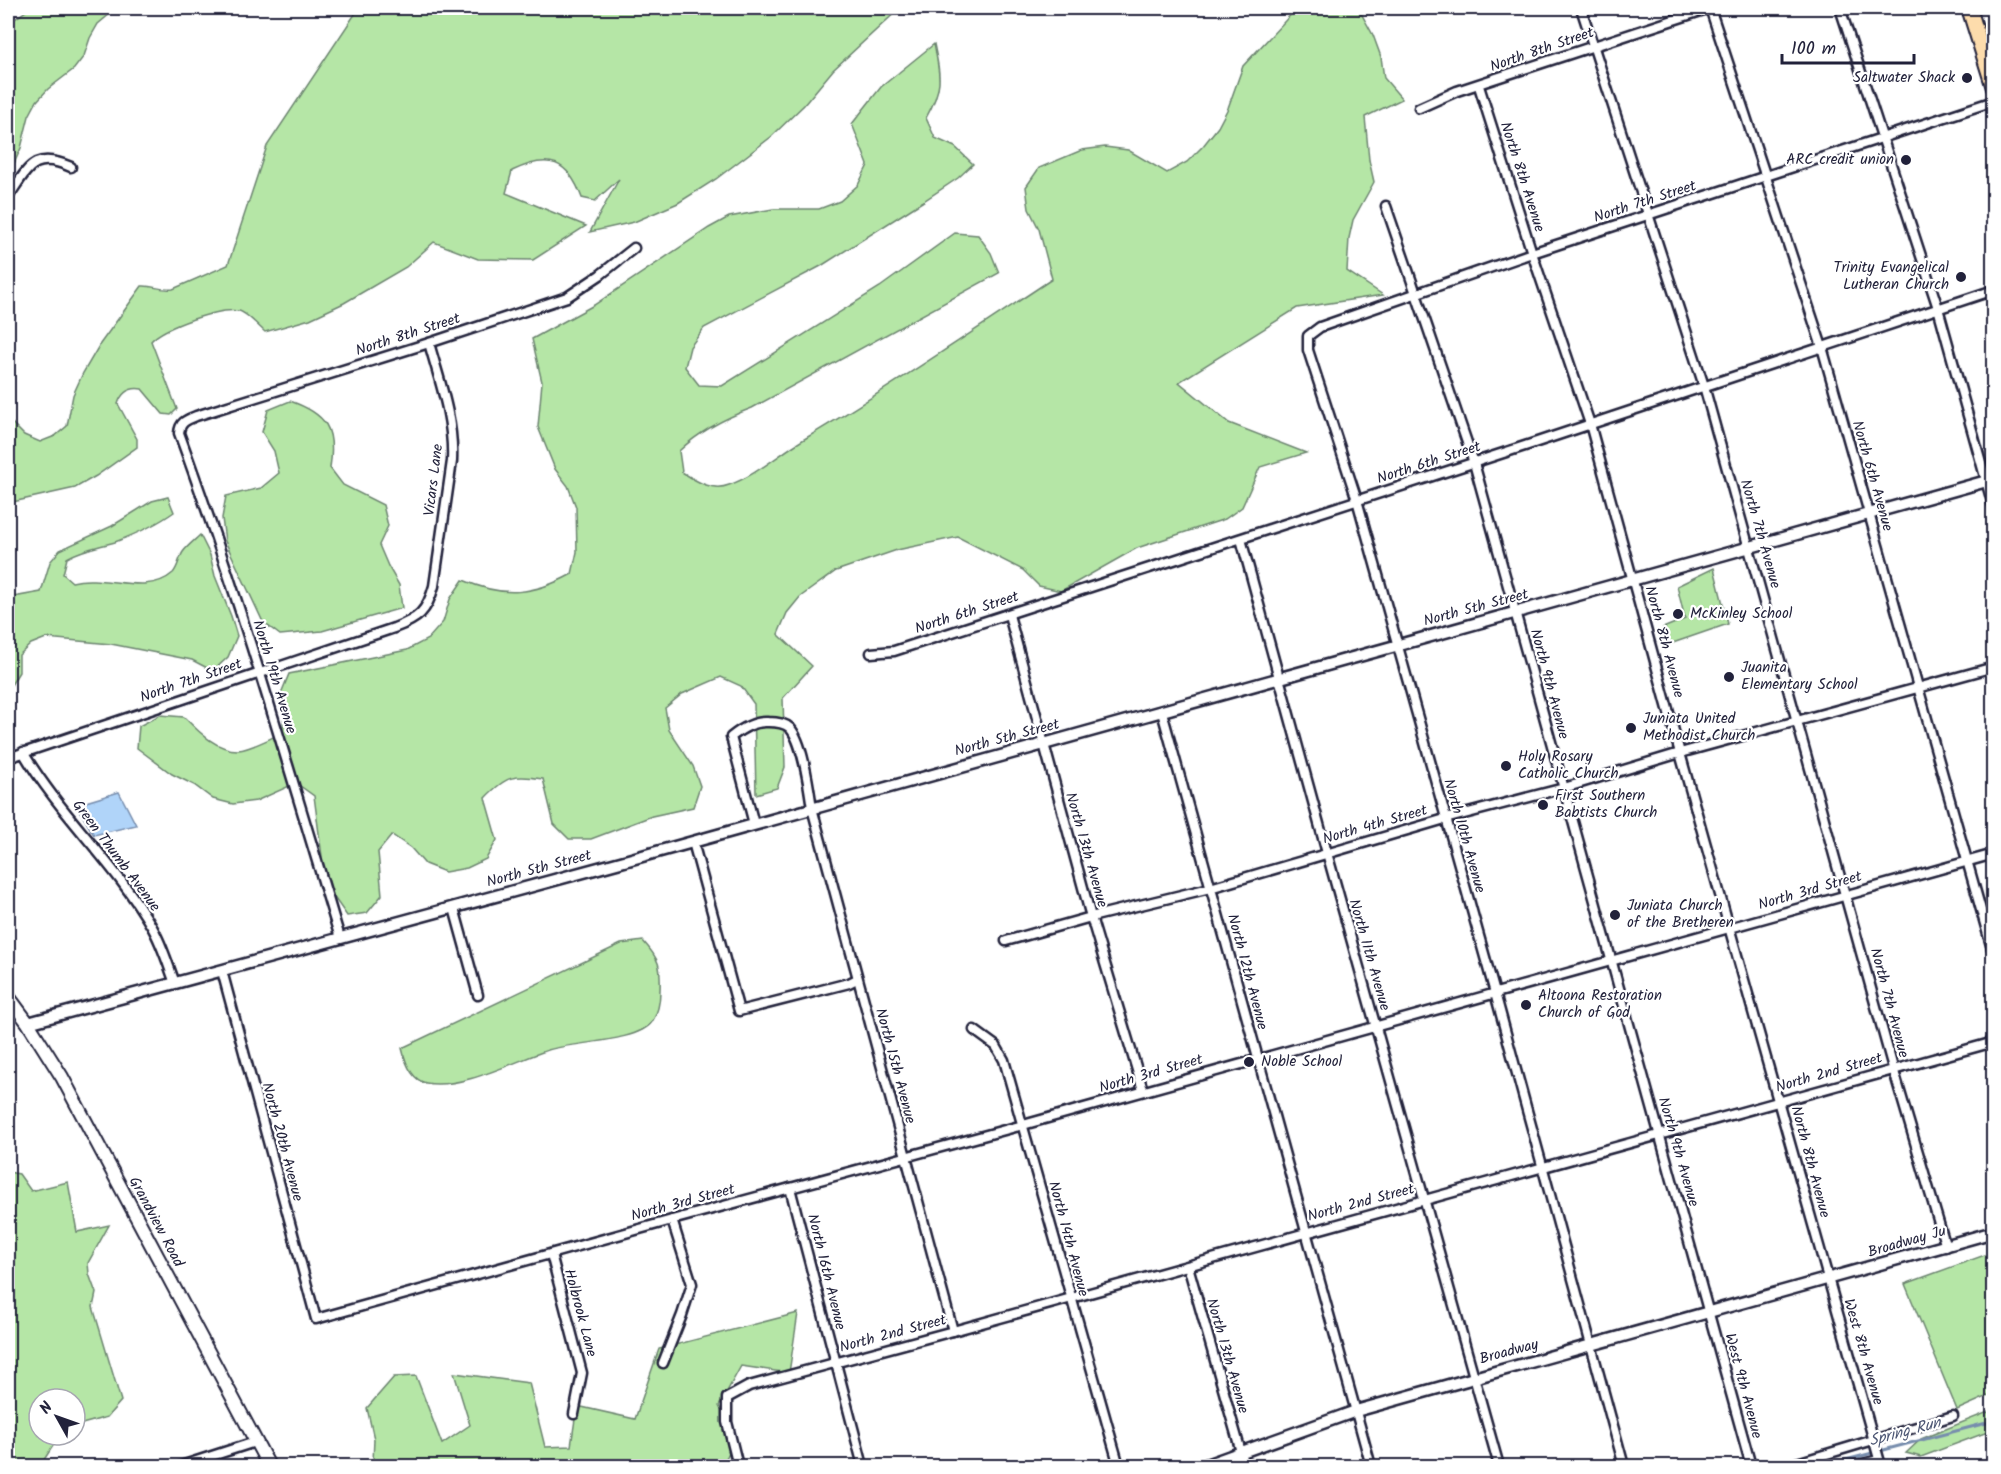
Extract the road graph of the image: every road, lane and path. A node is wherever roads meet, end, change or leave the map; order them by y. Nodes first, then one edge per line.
1 (1581, 8) edge
2 (1710, 8) edge
3 (1840, 8) edge
4 (1970, 8) edge
5 (1594, 46) junction
6 (1479, 86) junction
7 (1994, 88) edge
8 (1994, 101) edge
9 (1419, 108) dead end
10 (1883, 138) junction
11 (70, 167) dead end
12 (1766, 177) junction
13 (8, 197) edge
14 (1386, 206) dead end
15 (1649, 215) junction
16 (634, 248) dead end
17 (1532, 253) junction
18 (1994, 290) edge
19 (1417, 294) junction
20 (1938, 308) junction
21 (1308, 336) joint
22 (429, 343) junction
23 (1822, 347) junction
24 (1704, 386) junction
25 (1590, 424) junction
26 (180, 425) joint
27 (1474, 462) junction
28 (1990, 480) edge
29 (1357, 500) junction
30 (1994, 509) edge
31 (1868, 514) junction
32 (1241, 539) junction
33 (1750, 547) junction
34 (1633, 580) junction
35 (1516, 613) junction
36 (1009, 615) junction
37 (417, 618) joint
38 (1397, 645) junction
39 (871, 653) dead end
40 (1994, 667) edge
41 (259, 672) junction
42 (1280, 679) junction
43 (1918, 688) junction
44 (1162, 712) junction
45 (1799, 721) junction
46 (1043, 744) junction
47 (23, 752) junction
48 (1680, 753) junction
49 (8, 758) edge
50 (1564, 788) junction
51 (812, 808) junction
52 (1445, 819) junction
53 (754, 824) junction
54 (693, 842) junction
55 (1327, 853) junction
56 (1994, 854) edge
57 (1967, 861) junction
58 (1210, 888) junction
59 (1846, 896) junction
60 (454, 908) junction
61 (1091, 917) junction
62 (1731, 928) junction
63 (340, 938) junction
64 (1006, 941) dead end
65 (1994, 956) edge
66 (1611, 961) junction
67 (222, 971) junction
68 (857, 979) junction
69 (175, 983) junction
70 (1495, 993) junction
71 (8, 996) edge
72 (478, 996) dead end
73 (28, 1023) junction
74 (1375, 1025) junction
75 (974, 1029) dead end
76 (1994, 1041) edge
77 (1257, 1059) junction
78 (1893, 1068) junction
79 (1143, 1090) junction
80 (1779, 1102) junction
81 (1023, 1125) junction
82 (1659, 1134) junction
83 (906, 1157) junction
84 (1541, 1168) junction
85 (790, 1188) junction
86 (1424, 1201) junction
87 (672, 1220) junction
88 (1994, 1232) edge
89 (1305, 1233) junction
90 (1946, 1247) junction
91 (551, 1254) junction
92 (1188, 1266) junction
93 (1828, 1279) junction
94 (1070, 1298) junction
95 (1710, 1312) junction
96 (316, 1319) joint
97 (953, 1331) junction
98 (1590, 1345) junction
99 (663, 1364) dead end
100 (835, 1364) junction
101 (1474, 1377) junction
102 (1356, 1411) junction
103 (574, 1414) dead end
104 (1953, 1416) dead end
105 (255, 1442) junction
106 (1241, 1453) junction
107 (1878, 1453) edge
108 (181, 1467) edge
109 (269, 1467) edge
110 (738, 1467) edge
111 (863, 1467) edge
112 (1119, 1467) edge
113 (1203, 1467) edge
114 (1245, 1467) edge
115 (1371, 1467) edge
116 (1499, 1467) edge
117 (1624, 1467) edge
118 (1751, 1467) edge
119 (1787, 1467) edge
120 (1854, 1467) edge

1 - 5 street, North 7th Avenue
2 - 5 street, North 8th Street
2 - 12 street, North 6th Avenue
3 - 10 street
4 - 7 main road
5 - 6 street, North 8th Street
5 - 15 street, North 7th Avenue
6 - 9 street, North 8th Street
6 - 17 street, North 8th Avenue
8 - 10 street, North 7th Street
10 - 12 street, North 7th Street
10 - 20 street
11 - 13 street
12 - 15 street, North 7th Street
12 - 23 street, North 6th Avenue
14 - 19 street, North 9th Avenue
15 - 17 street, North 7th Street
15 - 24 street, North 7th Avenue
16 - 22 street, North 8th Street
17 - 19 street, North 7th Street
17 - 25 street, North 8th Avenue
18 - 20 street, North 6th Street
19 - 21 street, North 7th Street
19 - 27 street, North 9th Avenue
20 - 23 street, North 6th Street
20 - 28 street
21 - 29 street, North 10th Avenue
22 - 26 street, North 8th Street
22 - 37 street, Vicars Lane
23 - 24 street, North 6th Street
23 - 31 street, North 6th Avenue
24 - 25 street, North 6th Street
24 - 33 street, North 7th Avenue
25 - 27 street, North 6th Street
25 - 34 street, North 8th Avenue
26 - 41 street, North 19th Avenue
27 - 29 street, North 6th Street
27 - 35 street, North 9th Avenue
28 - 30 street
28 - 31 street, North 5th Street
29 - 32 street, North 6th Street
29 - 38 street, North 10th Avenue
31 - 33 street, North 5th Street
31 - 43 street, North 6th Avenue
32 - 36 street, North 6th Street
32 - 42 street, North 11th Avenue
33 - 34 street, North 5th Street
33 - 45 street, North 7th Avenue
34 - 35 street, North 5th Street
34 - 48 street, North 8th Avenue
35 - 38 street, North 5th Street
35 - 50 street, North 9th Avenue
36 - 39 street, North 6th Street
36 - 46 street, North 13th Avenue
37 - 41 street, North 7th Street
38 - 42 street, North 5th Street
38 - 52 street, North 10th Avenue
40 - 43 street, North 4th Street
41 - 47 street, North 7th Street
41 - 63 street, North 19th Avenue
42 - 44 street, North 5th Street
42 - 55 street, North 11th Avenue
43 - 45 street, North 4th Street
43 - 57 street, North 6th Avenue
44 - 46 street, North 5th Street
44 - 58 street, North 12th Avenue
45 - 48 street, North 4th Street
45 - 59 street, North 7th Avenue
46 - 51 street, North 5th Street
46 - 61 street, North 13th Avenue
47 - 49 street, North 7th Street
47 - 69 street, Green Thumb Avenue
48 - 50 street, North 4th Street
48 - 62 street, North 8th Avenue
50 - 52 street, North 4th Street
50 - 66 street, North 9th Avenue
51 - 53 street, North 5th Street
51 - 53 street, North 15th Avenue
51 - 68 street, North 15th Avenue
52 - 55 street, North 4th Street
52 - 70 street, North 10th Avenue
53 - 54 street, North 5th Street
54 - 60 street, North 5th Street
54 - 68 street
55 - 58 street, North 4th Street
55 - 74 street, North 11th Avenue
56 - 57 street, North 3rd Street
57 - 59 street, North 3rd Street
57 - 65 street, North 6th Avenue
58 - 61 street, North 4th Street
58 - 77 street, North 12th Avenue
59 - 62 street, North 3rd Street
59 - 78 street, North 7th Avenue
60 - 63 street, North 5th Street
60 - 72 street
61 - 64 street, North 4th Street
61 - 79 street, North 13th Avenue
62 - 66 street, North 3rd Street
62 - 80 street, North 8th Avenue
63 - 67 street, North 5th Street
66 - 70 street, North 3rd Street
66 - 82 street, North 9th Avenue
67 - 69 street, North 5th Street
67 - 96 street, North 20th Avenue
68 - 83 street, North 15th Avenue
69 - 73 street, North 5th Street
70 - 74 street, North 3rd Street
70 - 84 street, North 10th Avenue
71 - 73 main road, Grandview Road
73 - 105 main road, Grandview Road
74 - 77 street, North 3rd Street
74 - 86 street, North 11th Avenue
75 - 81 street, North 14th Avenue
76 - 78 street, North 2nd Street
77 - 79 street, North 3rd Street
77 - 89 street, North 12th Avenue
78 - 80 street, North 2nd Street
78 - 90 street, North 7th Avenue
79 - 81 street, North 3rd Street
80 - 82 street, North 2nd Street
80 - 93 street, North 8th Avenue
81 - 83 street, North 3rd Street
81 - 94 street, North 14th Avenue
82 - 84 street, North 2nd Street
82 - 95 street, North 9th Avenue
83 - 85 street, North 3rd Street
83 - 97 street, North 15th Avenue
84 - 86 street, North 2nd Street
84 - 98 street, North 10th Avenue
85 - 87 street, North 3rd Street
85 - 100 street, North 16th Avenue
86 - 89 street, North 2nd Street
86 - 101 street, North 11th Avenue
87 - 91 street, North 3rd Street
87 - 99 street
88 - 90 street, Broadway Ju
89 - 92 street, North 2nd Street
89 - 102 street, North 12th Avenue
90 - 93 street, Broadway Ju
91 - 96 street, North 3rd Street
91 - 103 street, Holbrook Lane
92 - 94 street, North 2nd Street
92 - 106 street, North 13th Avenue
93 - 95 street, Broadway
93 - 107 street, West 8th Avenue
94 - 97 street, North 2nd Street
94 - 112 street, North 14th Avenue
95 - 98 street, Broadway
95 - 118 street, West 9th Avenue
97 - 100 street, North 2nd Street
98 - 101 street, Broadway
98 - 117 street, North 10th Avenue
100 - 110 street, North 2nd Street
100 - 111 street, North 16th Avenue
101 - 102 street, Broadway
101 - 116 street, North 11th Avenue
102 - 106 street, Broadway
102 - 115 street, North 12th Avenue
104 - 107 street
105 - 108 street
105 - 109 main road, Grandview Road
106 - 113 street, Broadway
106 - 114 street, North 13th Avenue
107 - 119 street
107 - 120 street

